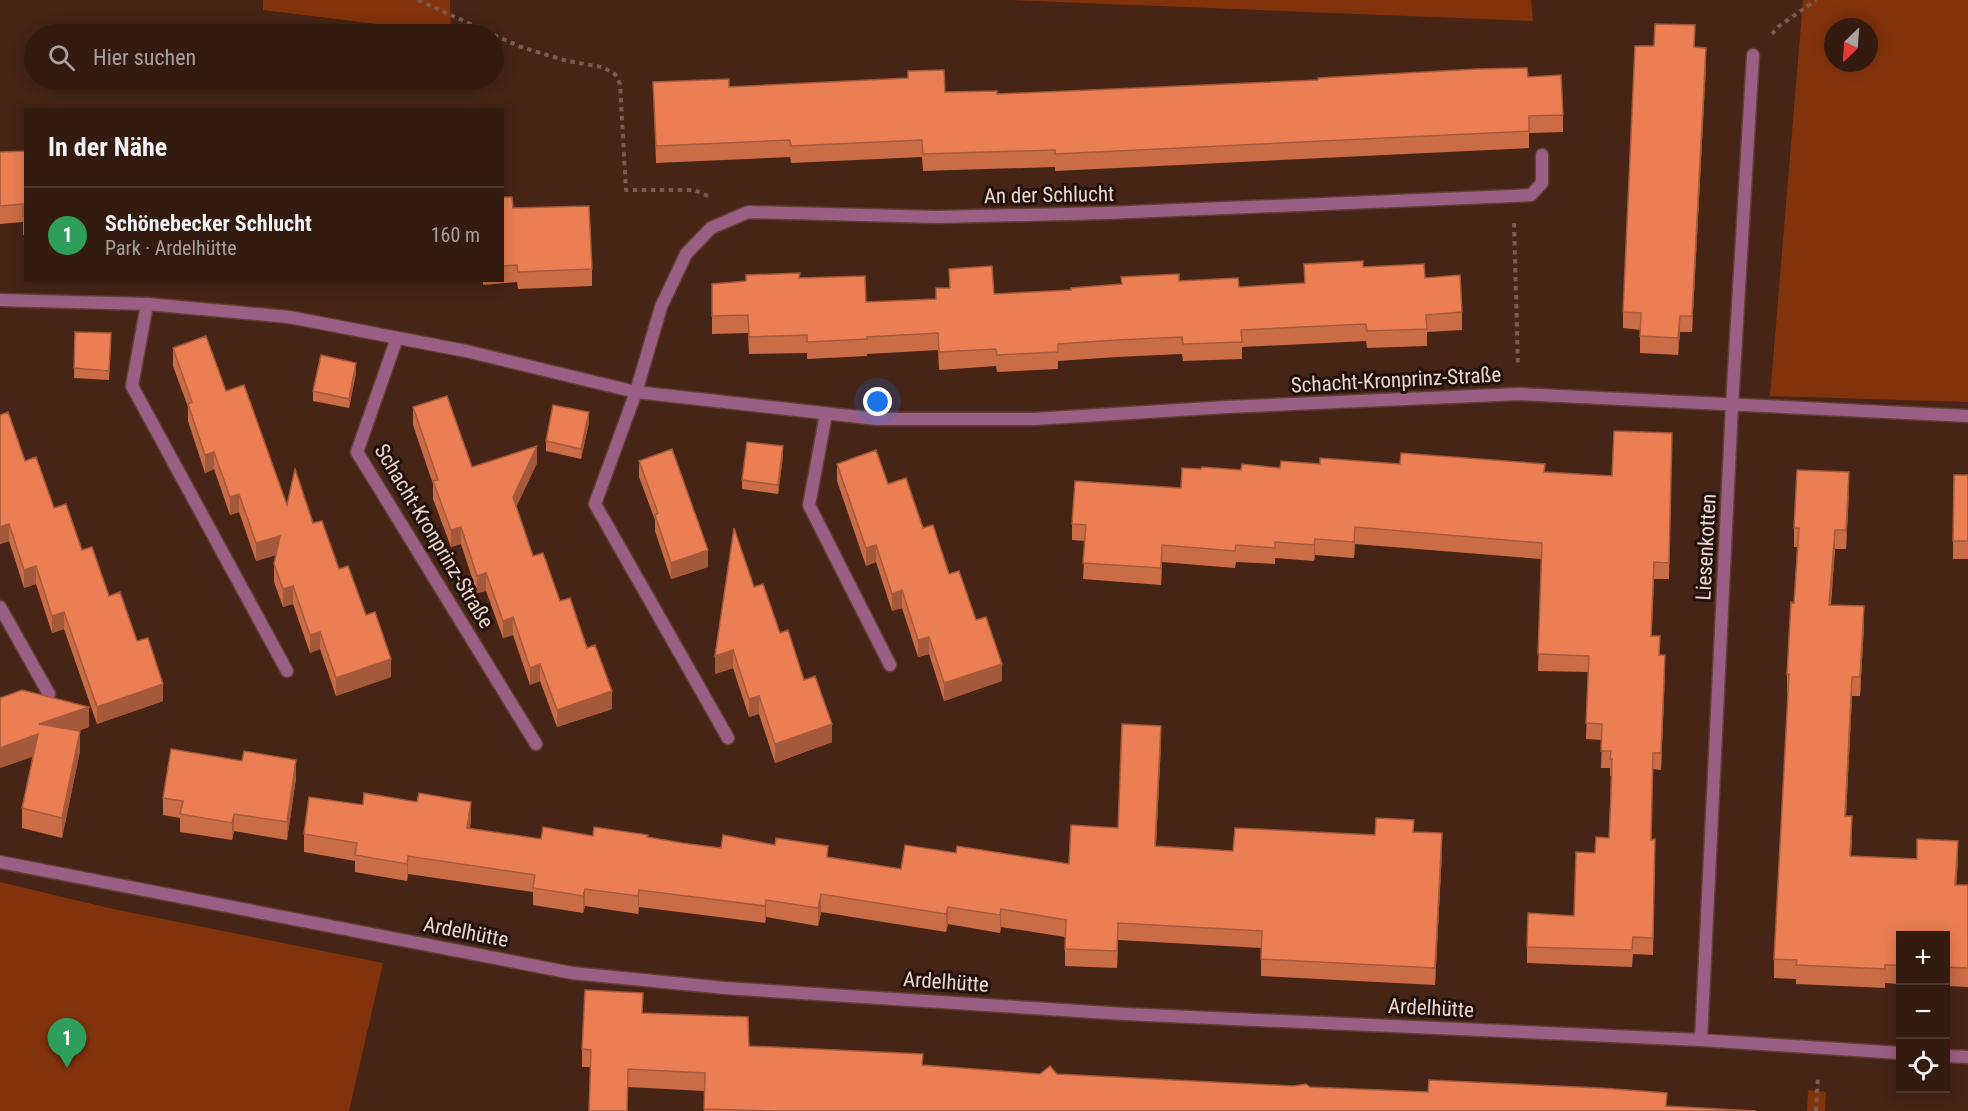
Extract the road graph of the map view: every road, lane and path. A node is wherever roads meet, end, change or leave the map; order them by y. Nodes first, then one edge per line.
1 (418, 0) edge
2 (1816, 0) edge
3 (469, 24) edge
4 (504, 40) edge
5 (1753, 55) joint
6 (1542, 155) dead end
7 (1514, 196) junction
8 (748, 212) junction
9 (0, 300) edge
10 (147, 303) junction
11 (397, 338) junction
12 (636, 392) junction
13 (1519, 394) junction
14 (1732, 405) junction
15 (826, 414) junction
16 (1968, 416) edge
17 (0, 607) edge
18 (890, 665) dead end
19 (287, 672) dead end
20 (49, 694) edge
21 (728, 738) dead end
22 (536, 744) dead end
23 (0, 862) edge
24 (1701, 1040) junction
25 (1896, 1053) edge
26 (1950, 1056) edge
27 (1968, 1057) edge

1 - 3 path
2 - 5 path
4 - 8 path
5 - 14 street, Liesenkotten
6 - 7 street, An der Schlucht
7 - 8 street, An der Schlucht
7 - 13 path
8 - 12 street, An der Schlucht
9 - 10 street, Schacht-Kronprinz-Straße
10 - 11 street, Schacht-Kronprinz-Straße
10 - 19 street
11 - 12 street, Schacht-Kronprinz-Straße
11 - 22 street, Schacht-Kronprinz-Straße
12 - 15 street, Schacht-Kronprinz-Straße
12 - 21 street
13 - 14 street, Schacht-Kronprinz-Straße
13 - 15 street, Schacht-Kronprinz-Straße
14 - 16 street, Schacht-Kronprinz-Straße
14 - 24 street, Liesenkotten
15 - 18 street
17 - 20 street
23 - 24 street, Ardelhütte
24 - 25 street, Ardelhütte
26 - 27 street

